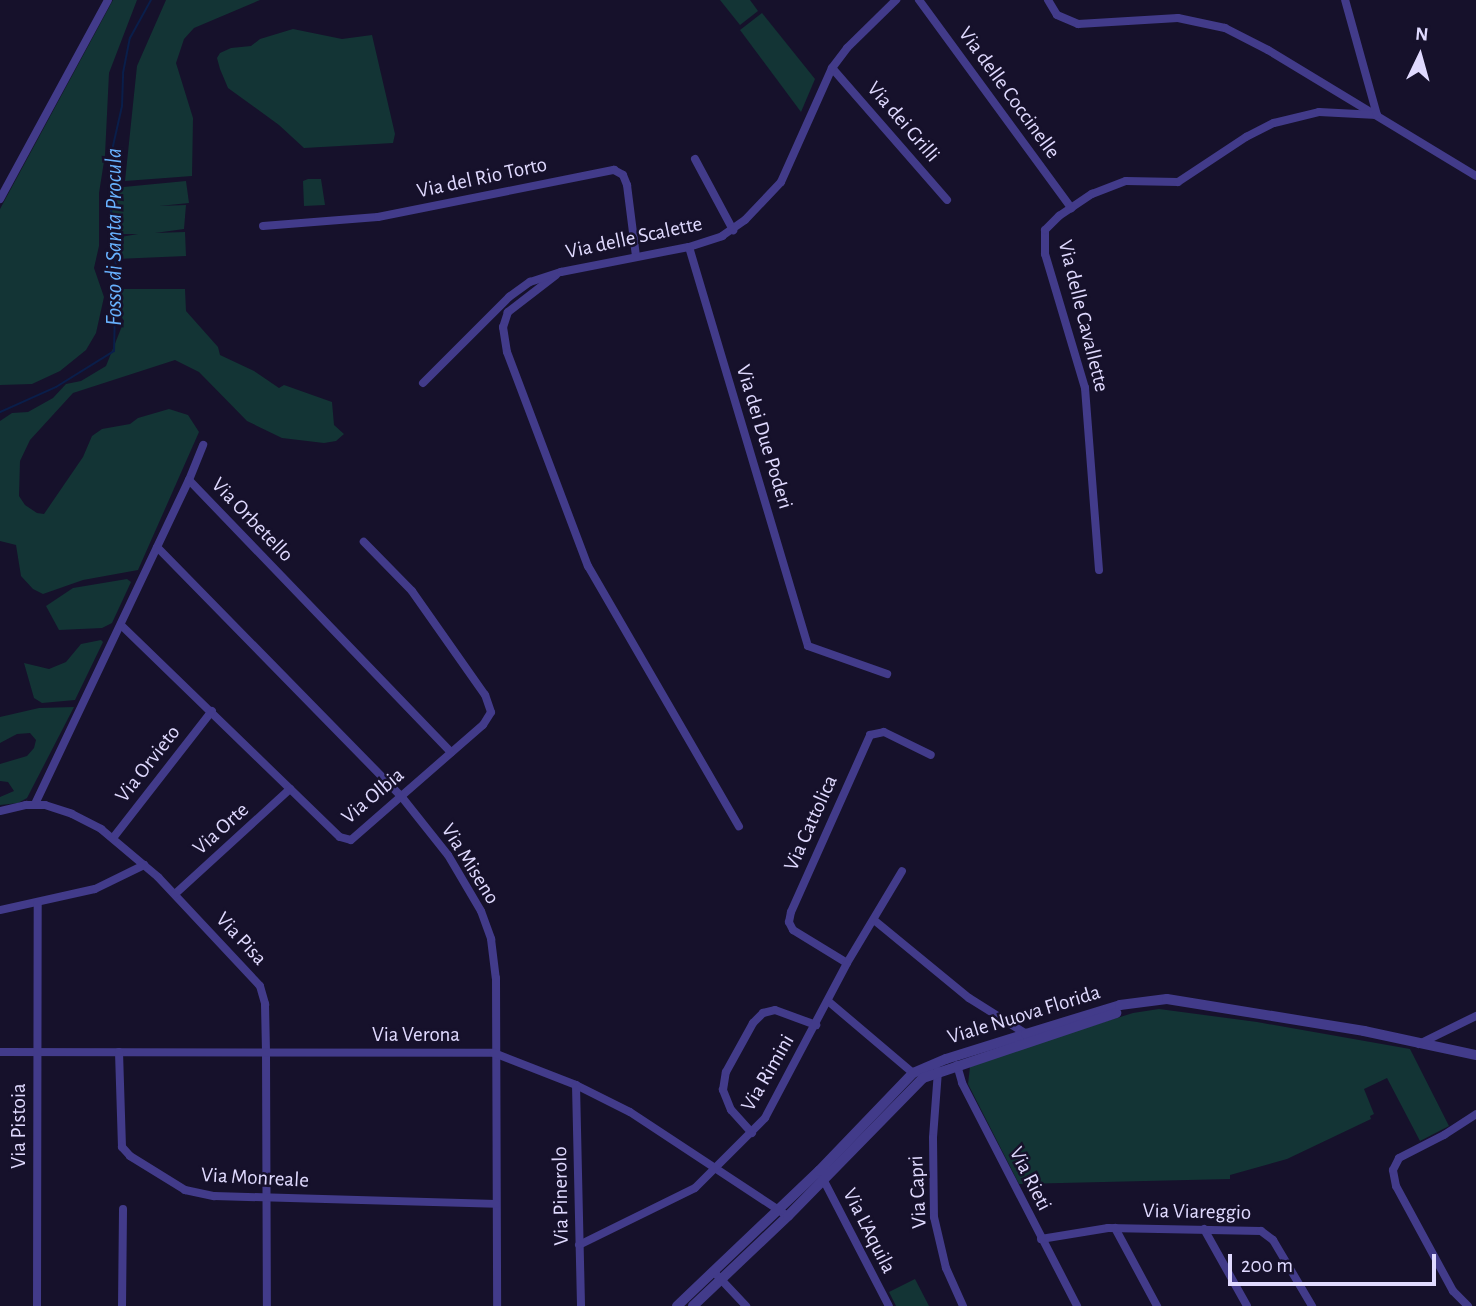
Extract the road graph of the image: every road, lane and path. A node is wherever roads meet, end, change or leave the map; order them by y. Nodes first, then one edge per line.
1 (108, 0) edge
2 (896, 0) edge
3 (919, 0) edge
4 (1048, 0) edge
5 (1345, 0) edge
6 (832, 68) junction
7 (1377, 115) junction
8 (695, 159) dead end
9 (1476, 176) edge
10 (0, 199) edge
11 (947, 200) dead end
12 (1071, 208) junction
13 (263, 226) dead end
14 (733, 230) junction
15 (689, 247) junction
16 (636, 256) junction
17 (561, 272) junction
18 (423, 383) dead end
19 (204, 444) dead end
20 (188, 480) junction
21 (364, 542) dead end
22 (157, 547) junction
23 (1099, 570) dead end
24 (122, 626) junction
25 (887, 674) dead end
26 (212, 711) junction
27 (451, 752) junction
28 (931, 755) dead end
29 (290, 789) junction
30 (401, 796) junction
31 (35, 804) junction
32 (0, 811) edge
33 (739, 826) dead end
34 (113, 838) junction
35 (144, 865) junction
36 (902, 871) dead end
37 (175, 894) junction
38 (38, 903) junction
39 (0, 910) edge
40 (874, 920) junction
41 (848, 963) junction
42 (828, 1000) junction
43 (1476, 1016) edge
44 (816, 1025) junction
45 (1031, 1037) junction
46 (1419, 1045) junction
47 (0, 1052) edge
48 (35, 1052) junction
49 (118, 1052) junction
50 (266, 1052) junction
51 (494, 1053) junction
52 (1476, 1055) edge
53 (1476, 1061) edge
54 (957, 1065) junction
55 (938, 1071) junction
56 (913, 1073) junction
57 (576, 1085) junction
58 (1476, 1114) edge
59 (752, 1133) junction
60 (718, 1168) junction
61 (821, 1176) junction
62 (265, 1198) junction
63 (496, 1203) junction
64 (123, 1209) dead end
65 (784, 1213) junction
66 (1115, 1228) junction
67 (1205, 1228) junction
68 (1041, 1239) junction
69 (579, 1245) junction
70 (717, 1276) junction
71 (37, 1306) edge
72 (122, 1306) edge
73 (267, 1306) edge
74 (497, 1306) edge
75 (581, 1306) edge
76 (677, 1306) edge
77 (693, 1306) edge
78 (746, 1306) edge
79 (889, 1306) edge
80 (964, 1306) edge
81 (1077, 1306) edge
82 (1157, 1306) edge
83 (1247, 1306) edge
84 (1312, 1306) edge
85 (1468, 1306) edge

1 - 10 street
2 - 6 street, Via delle Scalette
3 - 12 street, Via delle Coccinelle
4 - 7 street
5 - 7 street
6 - 11 street, Via dei Grilli
6 - 14 street, Via delle Scalette
7 - 9 street
7 - 12 street, Via delle Cavallette
8 - 14 street
12 - 23 street, Via delle Cavallette
13 - 16 street, Via del Rio Torto
14 - 15 street, Via delle Scalette
15 - 16 street, Via delle Scalette
15 - 25 street, Via dei Due Poderi
16 - 17 street, Via delle Scalette
17 - 18 street, Via delle Scalette
17 - 33 street
19 - 20 street
20 - 22 street, Via Orbetello
20 - 27 street, Via Orbetello
21 - 27 street, Via Olbia
22 - 24 street, Via Orbetello
22 - 30 street, Via Miseno
24 - 26 street, Via Olbia
24 - 31 street, Via Orbetello
26 - 29 street, Via Olbia
26 - 34 street, Via Orvieto
27 - 30 street, Via Olbia
28 - 41 street, Via Cattolica
29 - 30 street, Via Olbia
29 - 37 street, Via Orte
30 - 51 street, Via Miseno
31 - 32 street, Via Pisa
31 - 34 street, Via Pisa
34 - 35 street, Via Pisa
35 - 37 street, Via Pisa
35 - 38 street
36 - 40 street, Via Rimini
37 - 50 street, Via Pisa
38 - 39 street
38 - 48 street, Via Pistoia
40 - 41 street, Via Rimini
40 - 45 street
41 - 42 street, Via Rimini
42 - 44 street, Via Rimini
42 - 56 street
43 - 46 street
44 - 59 street, Via Rimini
44 - 59 street
45 - 46 street, Viale Nuova Florida
45 - 54 street, Viale Nuova Florida
45 - 56 street, Viale Nuova Florida
46 - 52 street, Viale Nuova Florida
46 - 53 street, Viale Nuova Florida
47 - 48 street, Via Verona
48 - 49 street, Via Verona
48 - 71 street, Via Pistoia
49 - 50 street, Via Verona
49 - 62 street, Via Monreale
50 - 51 street, Via Verona
50 - 62 street, Via Pisa
51 - 57 street, Via Verona
51 - 63 street, Via Miseno
54 - 55 street, Viale Nuova Florida
54 - 68 street, Via Rieti
55 - 61 street, Viale Nuova Florida
55 - 80 street, Via Capri
56 - 61 street, Viale Nuova Florida
57 - 60 street, Via Verona
57 - 69 street, Via Pinerolo
58 - 85 street
59 - 60 street, Via Rimini
60 - 65 street, Via Verona
60 - 69 street, Via Rimini
61 - 65 street, Viale Nuova Florida
61 - 79 street, Via L'Aquila
62 - 63 street, Via Monreale
62 - 73 street, Via Pisa
63 - 74 street, Via Miseno
64 - 72 street
65 - 70 street, Viale Nuova Florida
66 - 67 street, Via Viareggio
66 - 68 street, Via Viareggio
66 - 82 street
67 - 83 street
67 - 84 street, Via Viareggio
68 - 81 street, Via Rieti
69 - 75 street, Via Pinerolo
70 - 76 street, Viale Nuova Florida
70 - 77 street, Viale Nuova Florida
70 - 78 street

